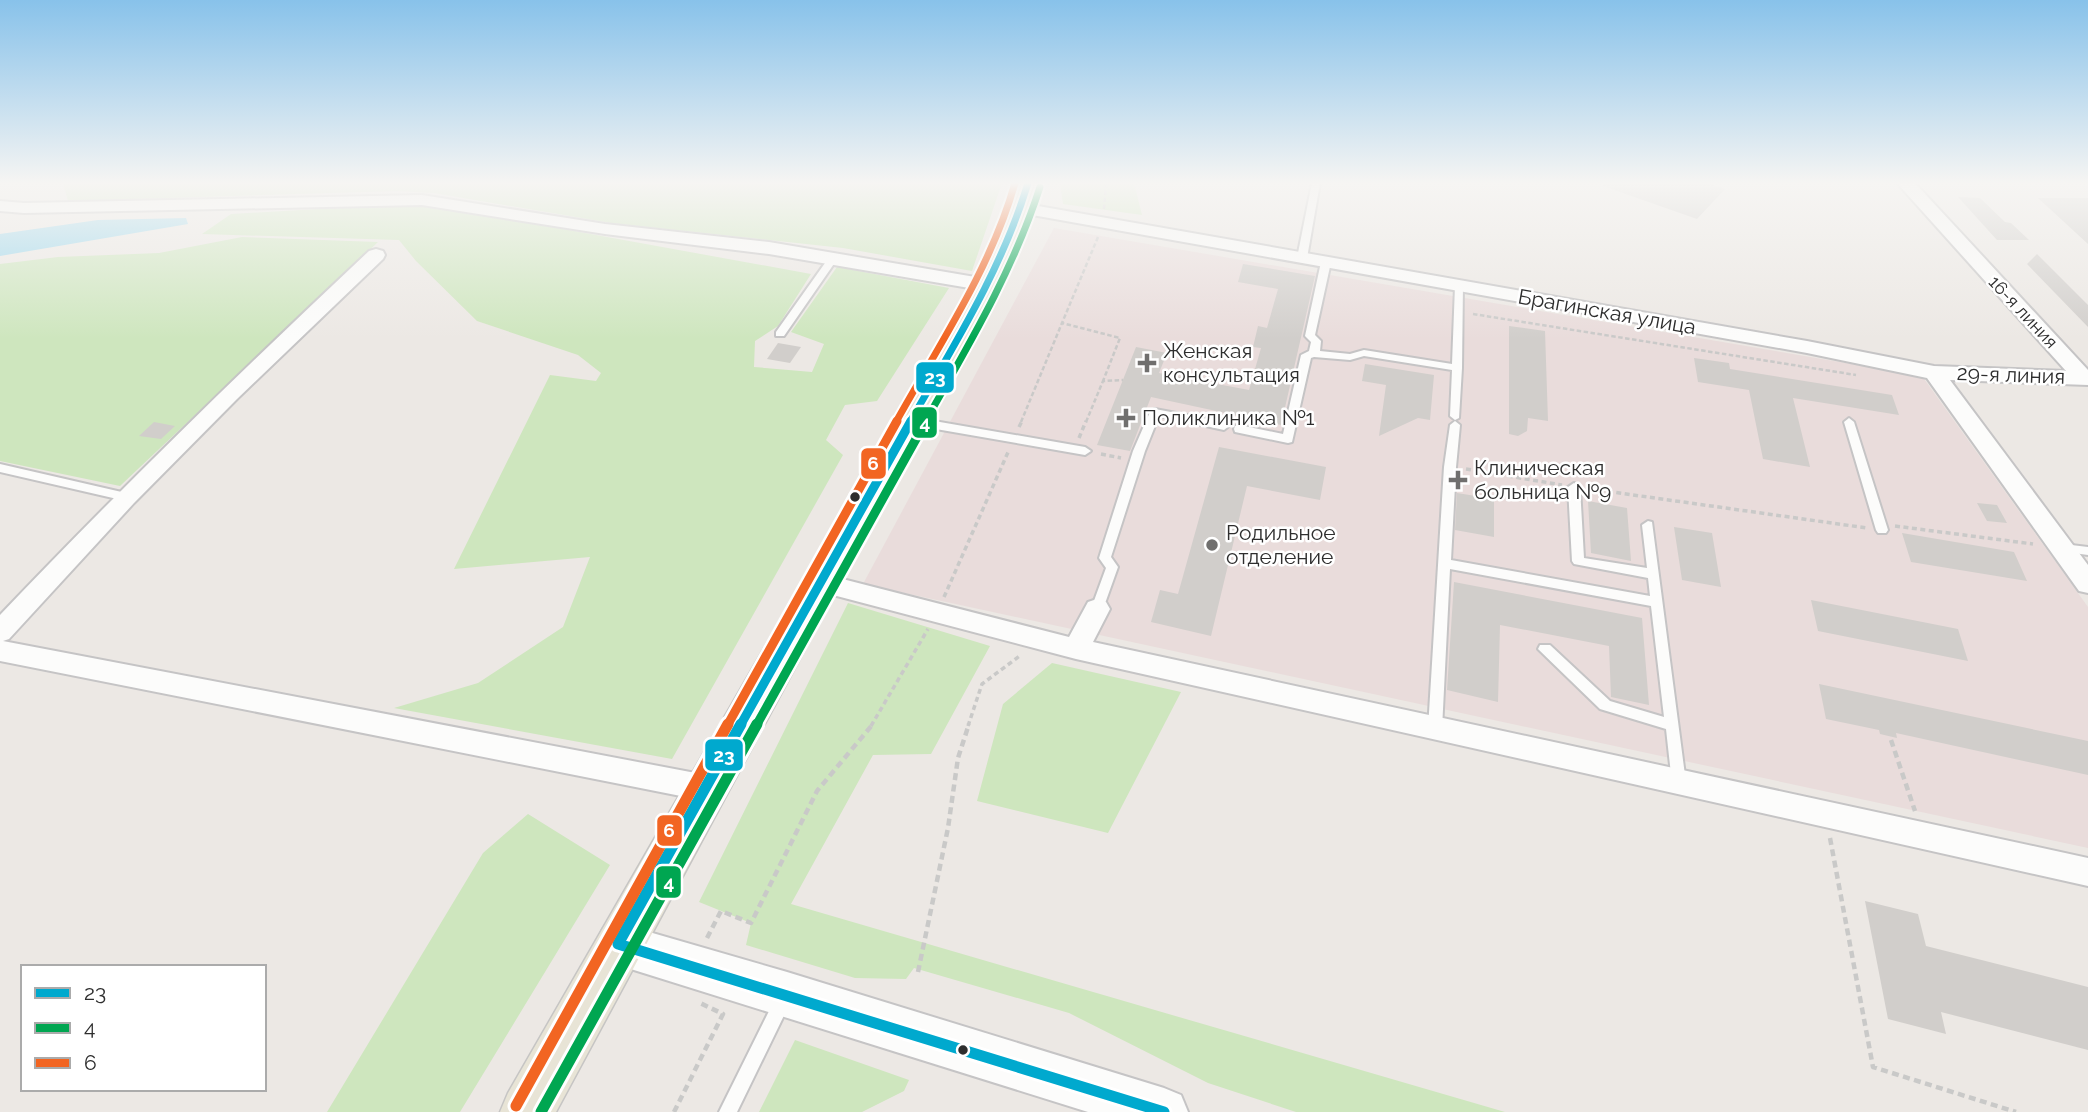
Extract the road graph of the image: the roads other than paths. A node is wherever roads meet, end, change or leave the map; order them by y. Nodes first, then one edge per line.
1 (656, 235) edge
2 (1008, 235) edge
3 (1171, 235) edge
4 (1306, 235) edge
5 (1953, 235) edge
6 (376, 255) dead end
7 (833, 258) junction
8 (1302, 258) junction
9 (1326, 262) junction
10 (987, 285) junction
11 (1460, 286) junction
12 (780, 334) dead end
13 (1314, 354) junction
14 (1457, 368) junction
15 (1934, 373) junction
16 (2086, 378) edge
17 (911, 421) junction
18 (1849, 422) dead end
19 (1224, 426) dead end
20 (1238, 429) dead end
21 (1080, 451) road end
22 (0, 468) edge
23 (1574, 487) road end
24 (126, 497) junction
25 (1648, 525) dead end
26 (1882, 530) road end
27 (2063, 548) junction
28 (2088, 551) edge
29 (1444, 563) junction
30 (1653, 574) junction
31 (822, 583) junction
32 (2088, 584) edge
33 (1657, 602) junction
34 (1097, 609) joint
35 (0, 632) edge
36 (1076, 649) junction
37 (1545, 649) dead end
38 (0, 651) edge
39 (1670, 725) junction
40 (1436, 729) junction
41 (1679, 783) junction
42 (706, 788) junction
43 (2088, 872) edge
44 (618, 944) junction
45 (787, 994) junction
46 (527, 1112) edge
47 (728, 1112) edge
48 (1164, 1112) edge

1 - 7 street
2 - 10 main road
3 - 8 street, Брагинская улица
4 - 8 lane
5 - 16 street, 16-я линия
6 - 24 street
7 - 10 street
7 - 12 lane
8 - 9 street, Брагинская улица
9 - 11 street, Брагинская улица
9 - 13 lane
10 - 17 main road
11 - 14 lane
11 - 15 street, Брагинская улица
13 - 14 lane
13 - 20 lane
14 - 29 lane
15 - 16 street, 29-я линия
15 - 27 street
17 - 21 lane
17 - 31 main road
18 - 26 lane
19 - 34 lane
22 - 24 lane
23 - 30 lane
24 - 35 street
25 - 30 lane
27 - 28 lane
27 - 32 street
29 - 33 lane
29 - 40 lane
30 - 33 lane
31 - 36 street
31 - 42 main road
33 - 39 lane
34 - 36 street
36 - 40 street
37 - 39 lane
38 - 42 street
39 - 41 lane
40 - 41 street
41 - 43 street
42 - 44 main road
44 - 45 street
44 - 46 main road
45 - 47 lane
45 - 48 street

